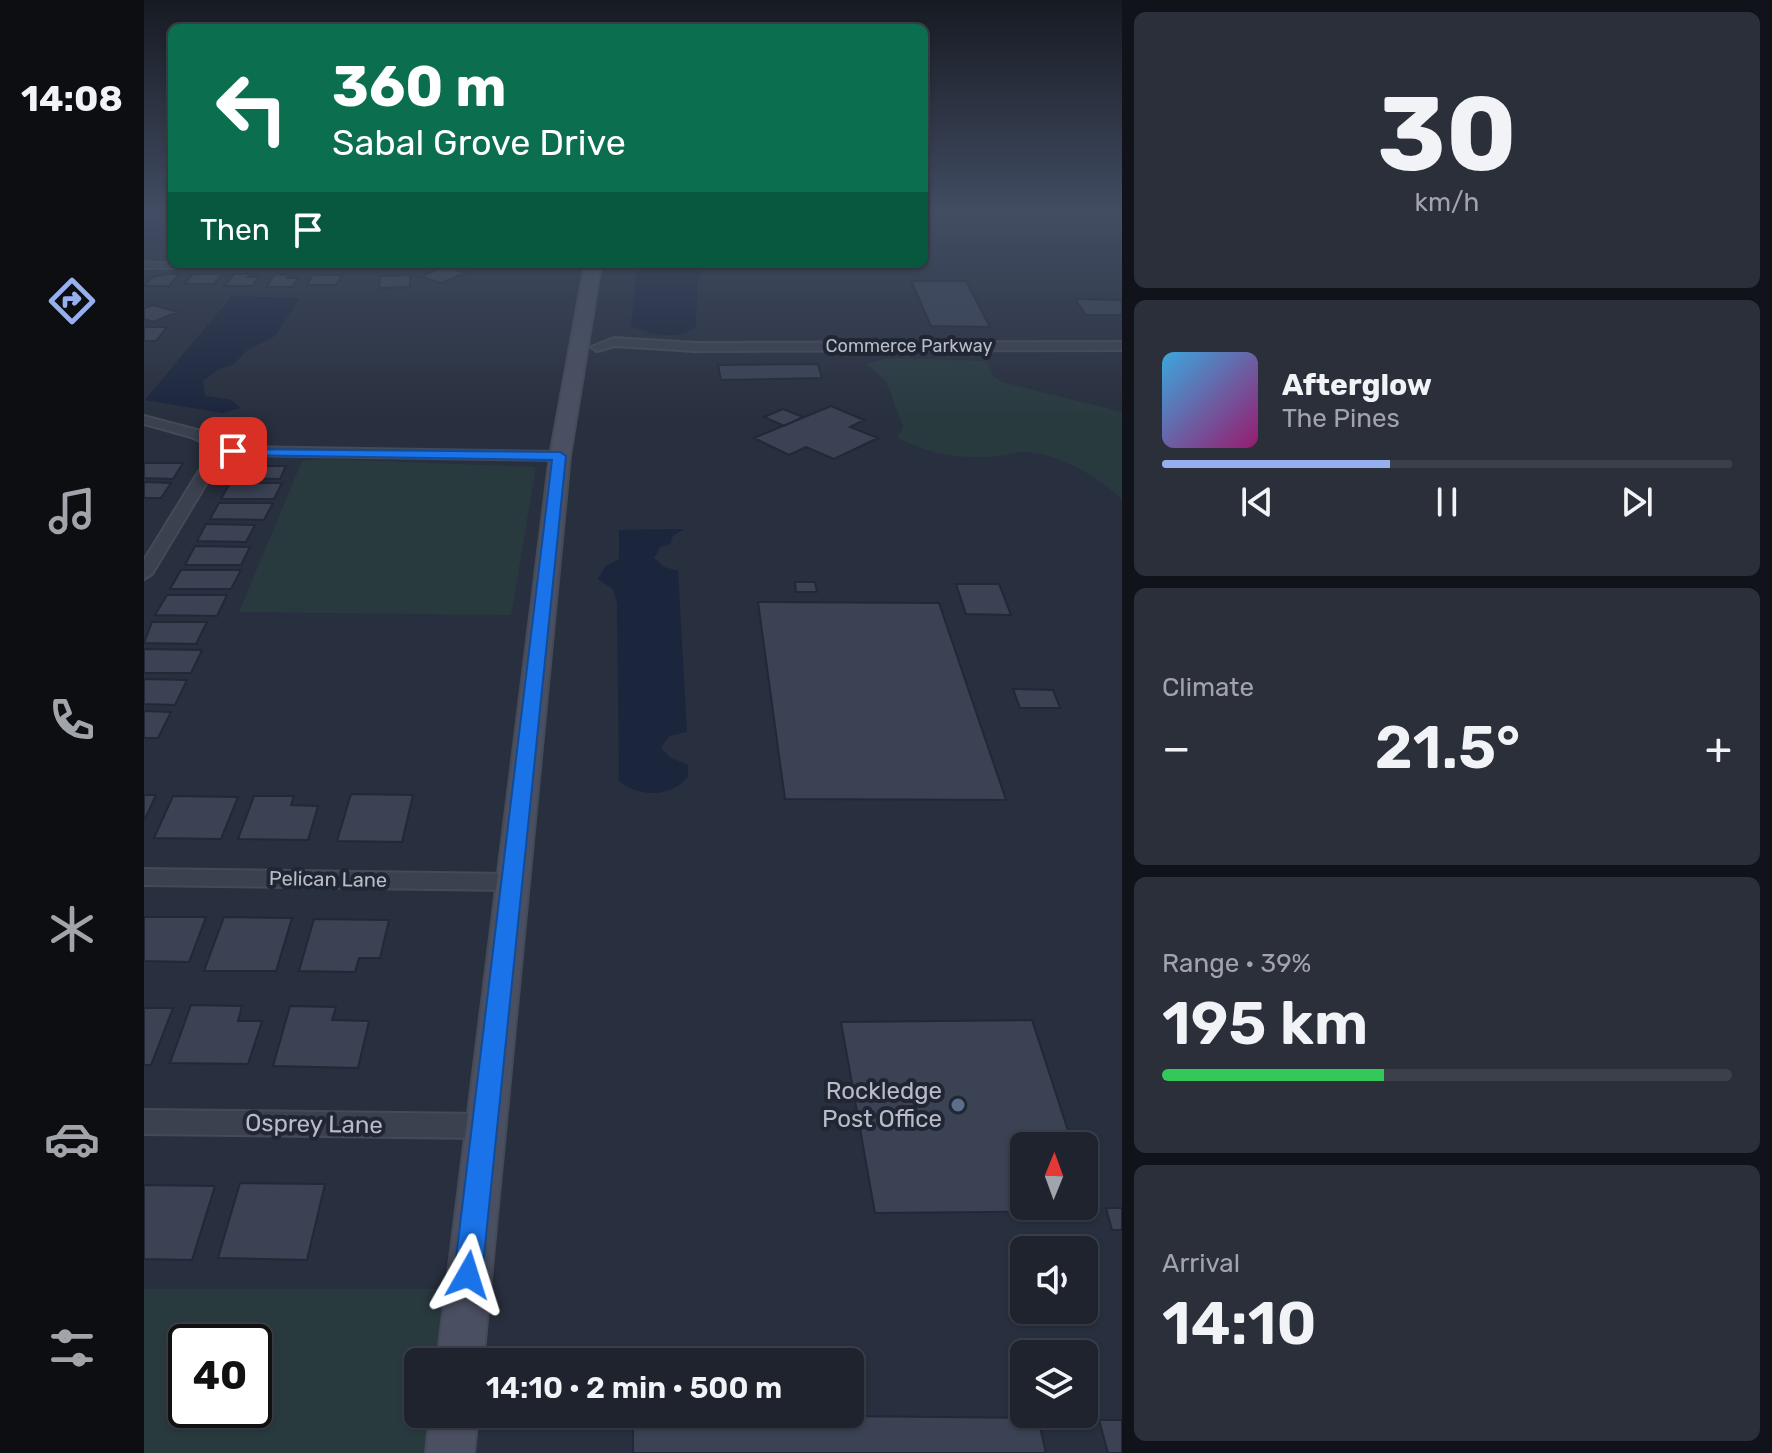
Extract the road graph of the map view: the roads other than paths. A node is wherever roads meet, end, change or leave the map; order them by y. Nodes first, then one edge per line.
1 (592, 283) edge
2 (589, 346) junction
3 (1122, 346) edge
4 (144, 420) edge
5 (233, 451) junction
6 (560, 456) junction
7 (144, 574) edge
8 (144, 877) edge
9 (513, 882) junction
10 (144, 1122) edge
11 (483, 1126) junction
12 (461, 1348) edge
13 (453, 1428) edge
14 (450, 1453) edge

1 - 2 street
2 - 3 street, Commerce Parkway
2 - 6 street
4 - 5 street
5 - 6 street
5 - 7 street
6 - 9 street
8 - 9 street, Pelican Lane
9 - 11 street
10 - 11 street, Osprey Lane
11 - 12 street
13 - 14 street

